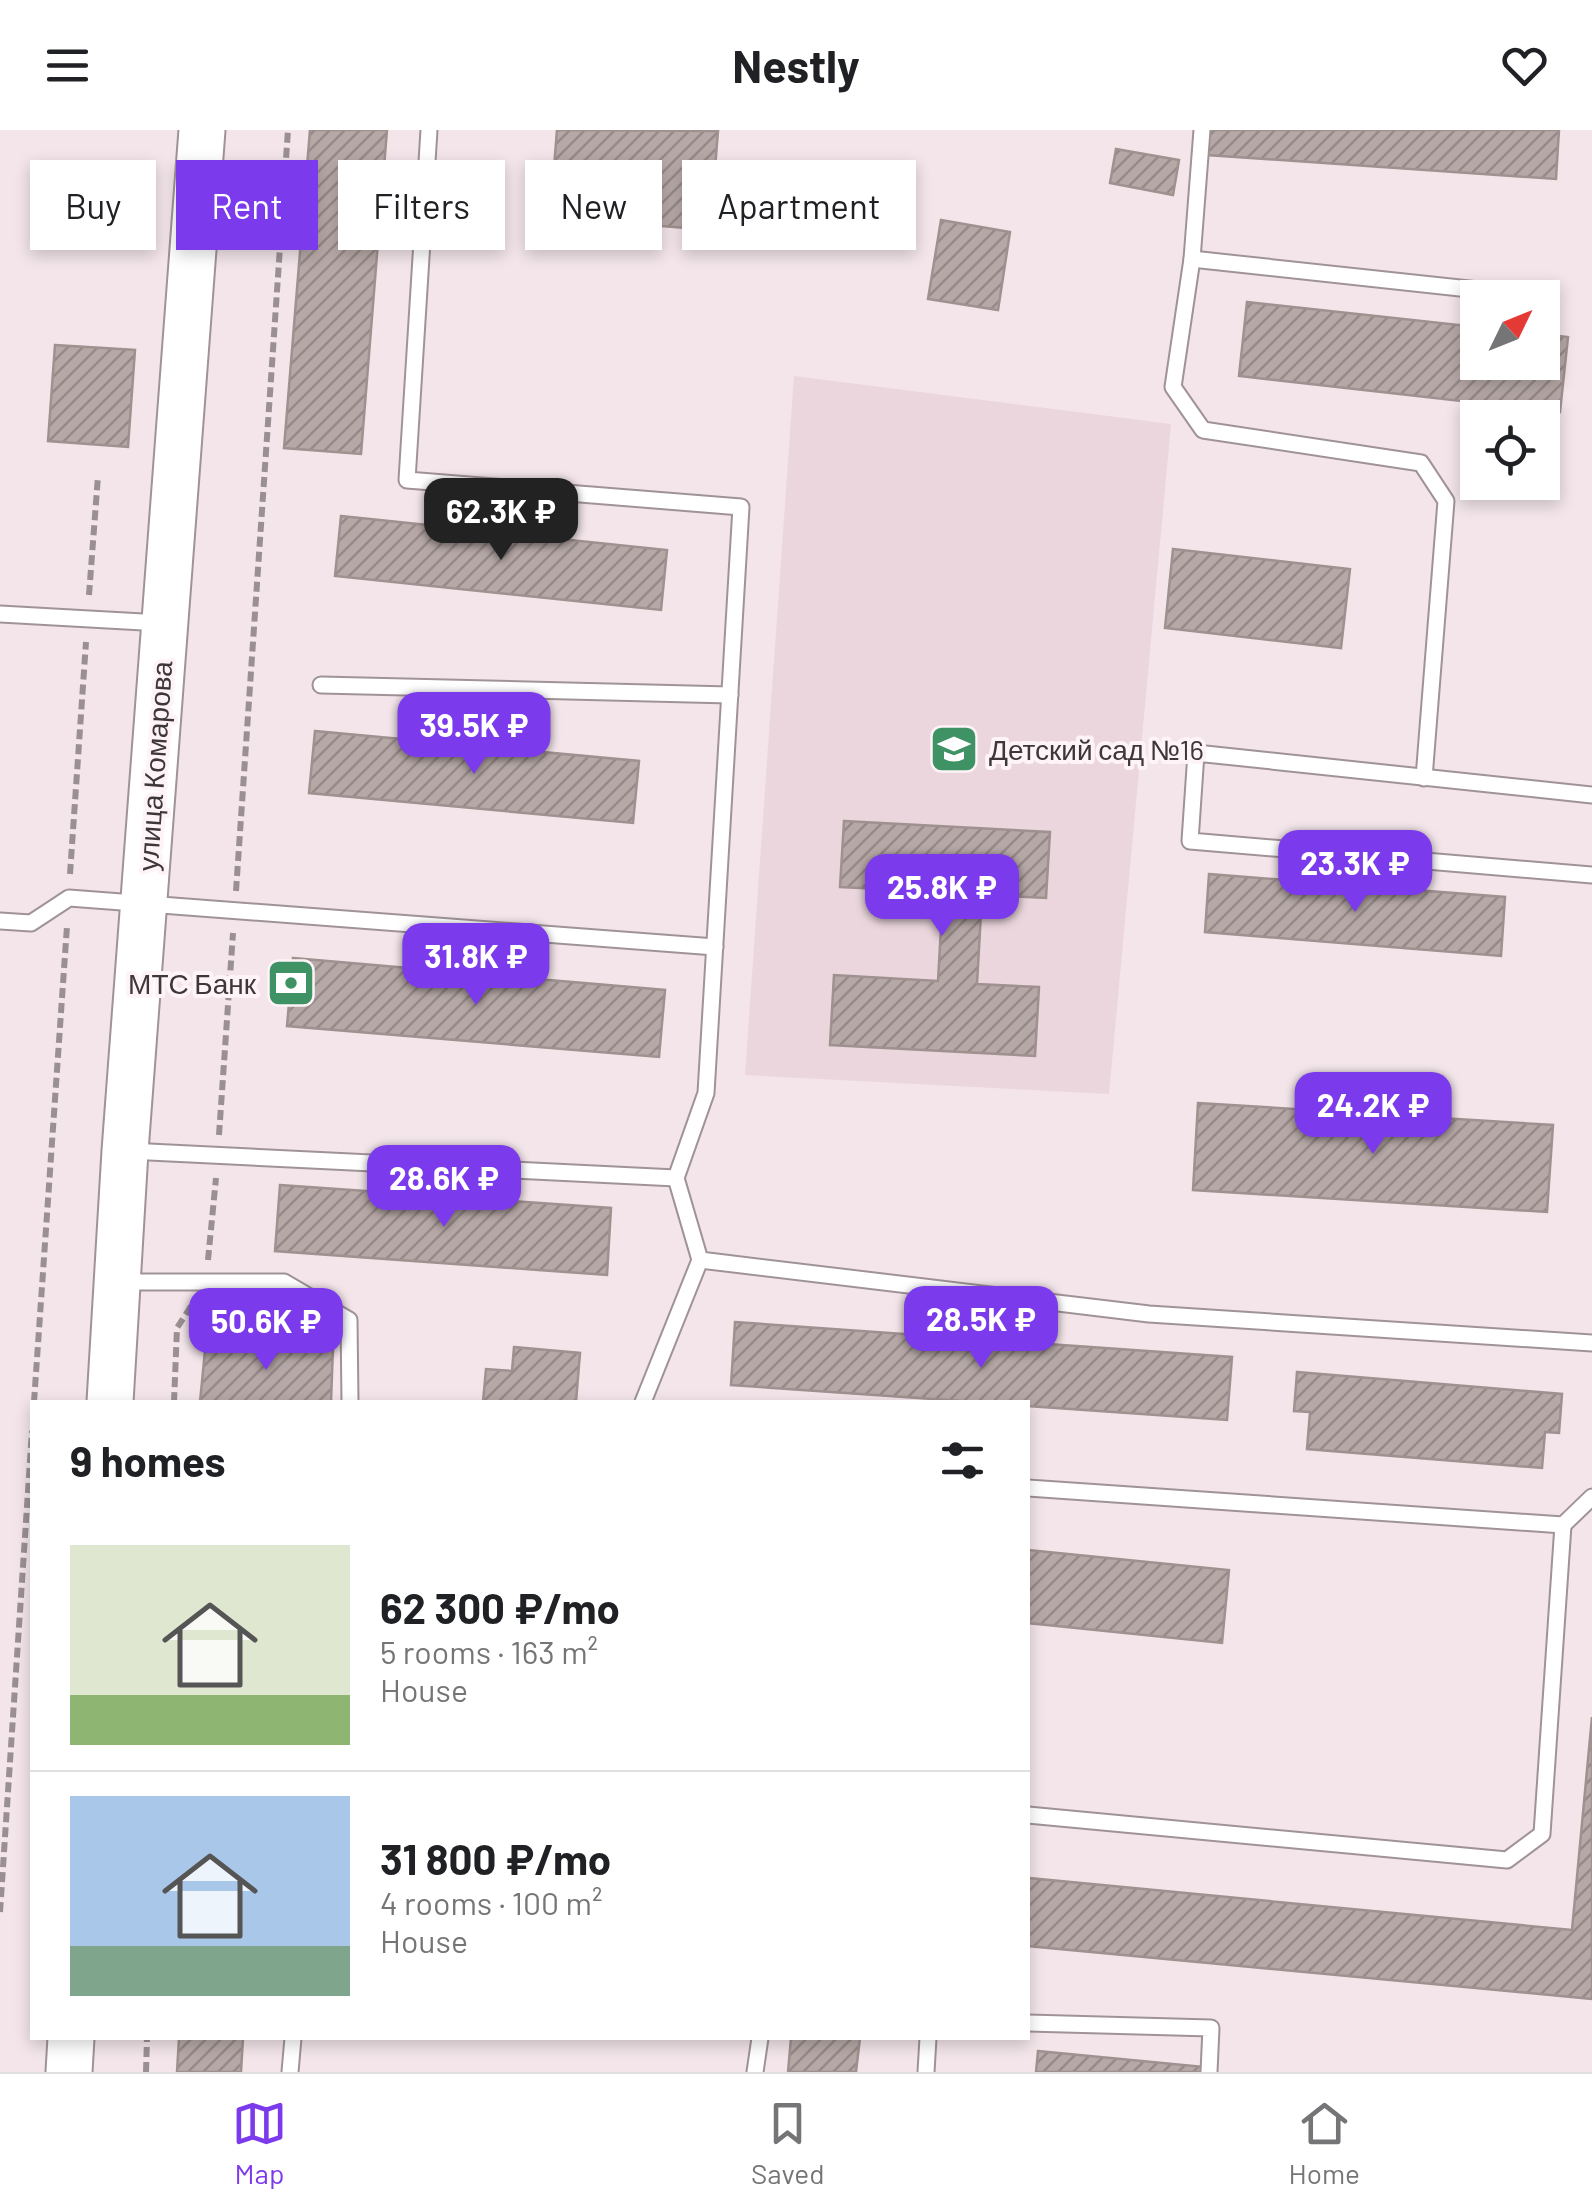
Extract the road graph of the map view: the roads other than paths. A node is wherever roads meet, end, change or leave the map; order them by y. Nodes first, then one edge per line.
1 (202, 130) edge
2 (429, 130) edge
3 (1202, 130) edge
4 (1192, 260) junction
5 (1460, 289) edge
6 (0, 614) edge
7 (165, 623) junction
8 (321, 685) dead end
9 (730, 695) junction
10 (1424, 778) junction
11 (1592, 796) edge
12 (1592, 875) edge
13 (144, 903) junction
14 (0, 921) edge
15 (715, 947) junction
16 (125, 1151) junction
17 (676, 1178) junction
18 (700, 1260) junction
19 (117, 1282) junction
20 (1592, 1343) edge
21 (110, 1400) edge
22 (350, 1400) edge
23 (644, 1400) edge
24 (1030, 1488) edge
25 (1592, 1497) edge
26 (1562, 1525) junction
27 (1030, 1815) edge
28 (1030, 2024) edge
29 (71, 2040) edge
30 (293, 2040) edge
31 (760, 2040) edge
32 (928, 2040) edge
33 (69, 2072) edge
34 (290, 2072) edge
35 (755, 2072) edge
36 (926, 2072) edge
37 (1209, 2072) edge

1 - 7 street, улица Комарова
2 - 9 lane
3 - 4 lane
4 - 5 lane
4 - 10 lane
6 - 7 lane
7 - 13 street, улица Комарова
8 - 9 lane
9 - 15 lane
10 - 11 lane
10 - 12 lane
13 - 14 lane
13 - 15 lane
13 - 16 street, улица Комарова
15 - 17 lane
16 - 17 lane
16 - 19 street, улица Комарова
17 - 18 lane
18 - 20 lane
18 - 23 lane
19 - 21 street, улица Комарова
19 - 22 lane
24 - 26 lane
25 - 26 lane
26 - 27 lane
28 - 37 lane
29 - 33 street
30 - 34 lane
31 - 35 lane
32 - 36 lane

